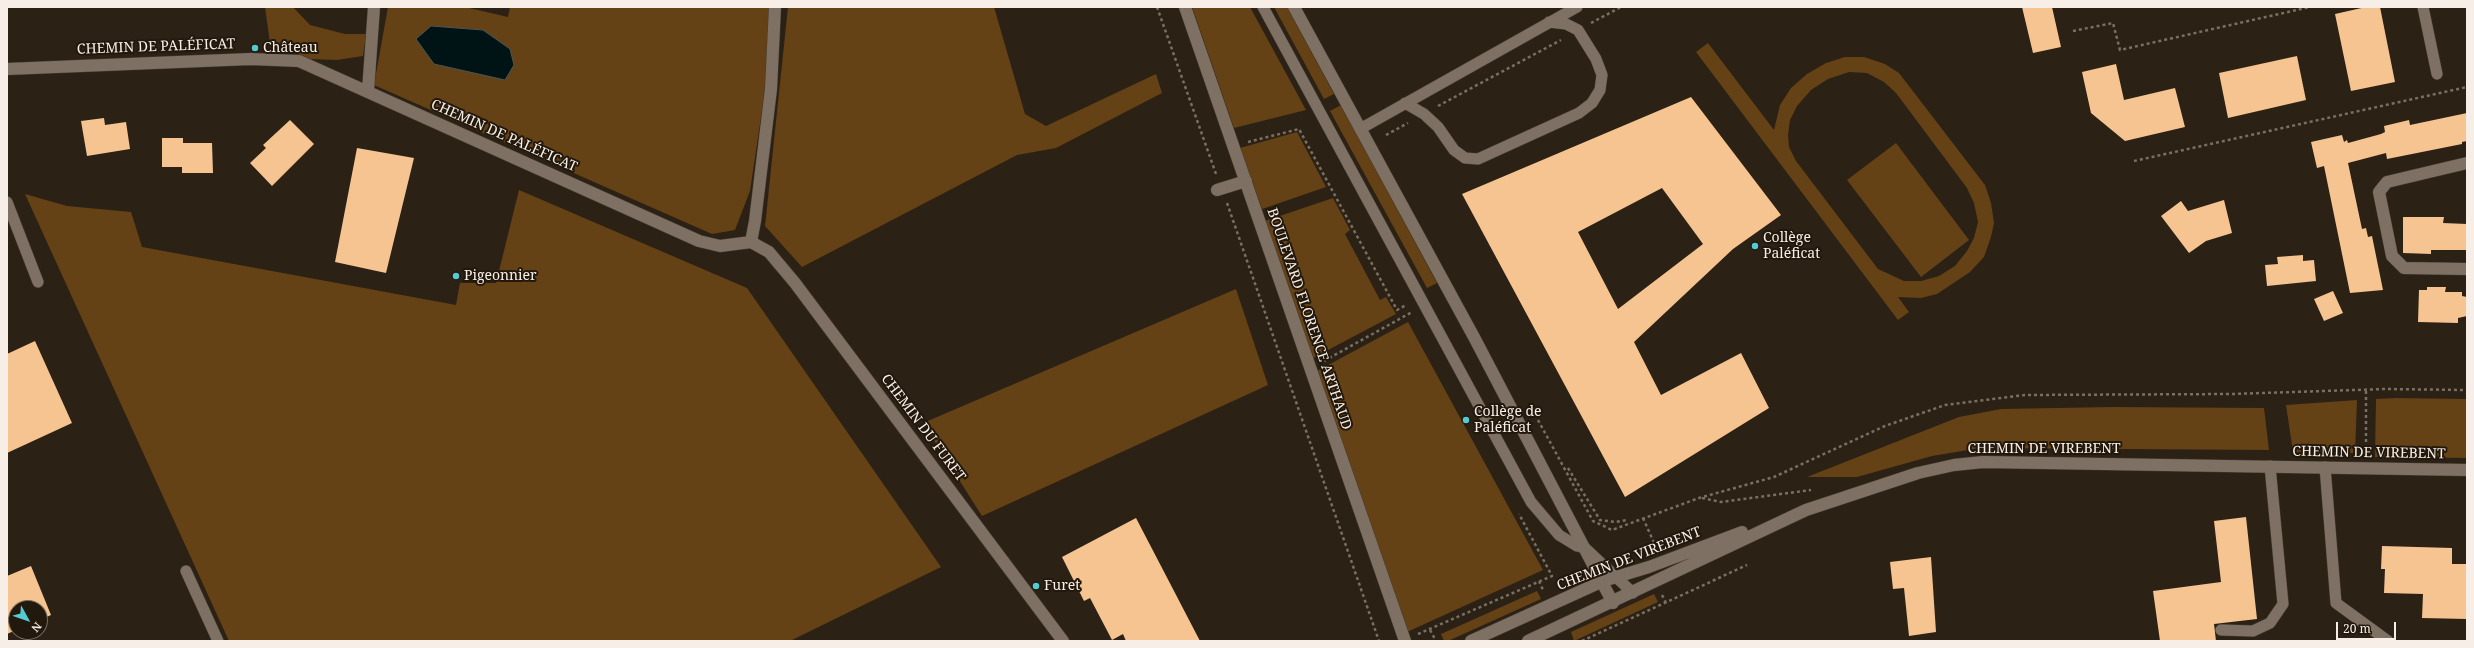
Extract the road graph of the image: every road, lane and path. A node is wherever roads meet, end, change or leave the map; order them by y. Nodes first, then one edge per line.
1 (374, 7) edge
2 (776, 7) edge
3 (1157, 7) edge
4 (1185, 7) edge
5 (1263, 7) edge
6 (1294, 7) edge
7 (1577, 7) edge
8 (1621, 7) edge
9 (2310, 7) edge
10 (2424, 7) edge
11 (1550, 22) junction
12 (1578, 30) junction
13 (2073, 31) dead end
14 (7, 69) edge
15 (2437, 74) dead end
16 (2467, 87) edge
17 (368, 91) junction
18 (1405, 102) junction
19 (1424, 114) junction
20 (1360, 128) junction
21 (1368, 144) junction
22 (1234, 146) junction
23 (2134, 161) dead end
24 (2467, 163) edge
25 (1246, 181) junction
26 (1220, 189) junction
27 (7, 202) edge
28 (751, 242) junction
29 (2467, 269) edge
30 (38, 282) dead end
31 (1422, 302) junction
32 (1310, 367) junction
33 (1287, 376) junction
34 (2467, 390) edge
35 (2366, 391) junction
36 (2270, 466) junction
37 (2325, 467) junction
38 (1568, 468) dead end
39 (2366, 468) junction
40 (2467, 470) edge
41 (1816, 489) dead end
42 (1699, 498) junction
43 (1518, 513) dead end
44 (1643, 518) junction
45 (1628, 520) dead end
46 (1593, 521) dead end
47 (1778, 522) junction
48 (1585, 548) junction
49 (1662, 562) junction
50 (1747, 565) dead end
51 (186, 571) dead end
52 (1616, 577) junction
53 (1603, 581) junction
54 (1539, 582) junction
55 (1633, 593) junction
56 (1661, 593) dead end
57 (1546, 596) dead end
58 (1612, 603) junction
59 (1666, 603) junction
60 (1430, 630) junction
61 (2221, 630) dead end
62 (1408, 639) edge
63 (218, 641) edge
64 (1063, 641) edge
65 (1379, 641) edge
66 (1436, 641) edge
67 (1471, 641) edge
68 (1528, 641) edge
69 (1582, 641) edge
70 (2388, 641) edge

1 - 17 street
2 - 28 street
3 - 26 path
4 - 22 street, BOULEVARD FLORENCE ARTHAUD
5 - 31 lane
6 - 20 street
7 - 11 lane
8 - 12 path
9 - 13 path
10 - 15 lane
11 - 12 lane
11 - 18 lane
12 - 19 path
12 - 19 lane
14 - 17 street, CHEMIN DE PALÉFICAT
16 - 23 path
17 - 28 street, CHEMIN DE PALÉFICAT
18 - 19 lane
18 - 20 lane
19 - 21 path
20 - 21 street
21 - 48 street
22 - 25 street, BOULEVARD FLORENCE ARTHAUD
22 - 31 path
24 - 29 street
25 - 26 street
25 - 32 street, BOULEVARD FLORENCE ARTHAUD
26 - 33 path
27 - 30 lane
28 - 64 street, CHEMIN DU FURET
31 - 32 path
31 - 48 lane
32 - 33 path
32 - 62 street, BOULEVARD FLORENCE ARTHAUD
33 - 65 path
34 - 35 path
35 - 39 path
35 - 42 path
36 - 37 street, CHEMIN DE VIREBENT
36 - 47 street, CHEMIN DE VIREBENT
36 - 61 lane
37 - 39 street, CHEMIN DE VIREBENT
37 - 70 lane
38 - 45 path
39 - 40 street, CHEMIN DE VIREBENT
41 - 42 path
42 - 44 path
43 - 54 path
44 - 46 path
44 - 49 path
47 - 49 street, CHEMIN DE VIREBENT
47 - 55 street, CHEMIN DE VIREBENT
48 - 52 lane
48 - 53 street
49 - 52 street, CHEMIN DE VIREBENT
50 - 59 path
51 - 63 lane
52 - 53 street, CHEMIN DE VIREBENT
52 - 55 lane
53 - 58 street
53 - 67 street, CHEMIN DE VIREBENT
54 - 57 path
54 - 60 path
55 - 58 street, CHEMIN DE VIREBENT
56 - 59 path
58 - 68 street, CHEMIN DE VIREBENT
59 - 69 path
60 - 62 path
60 - 66 path

